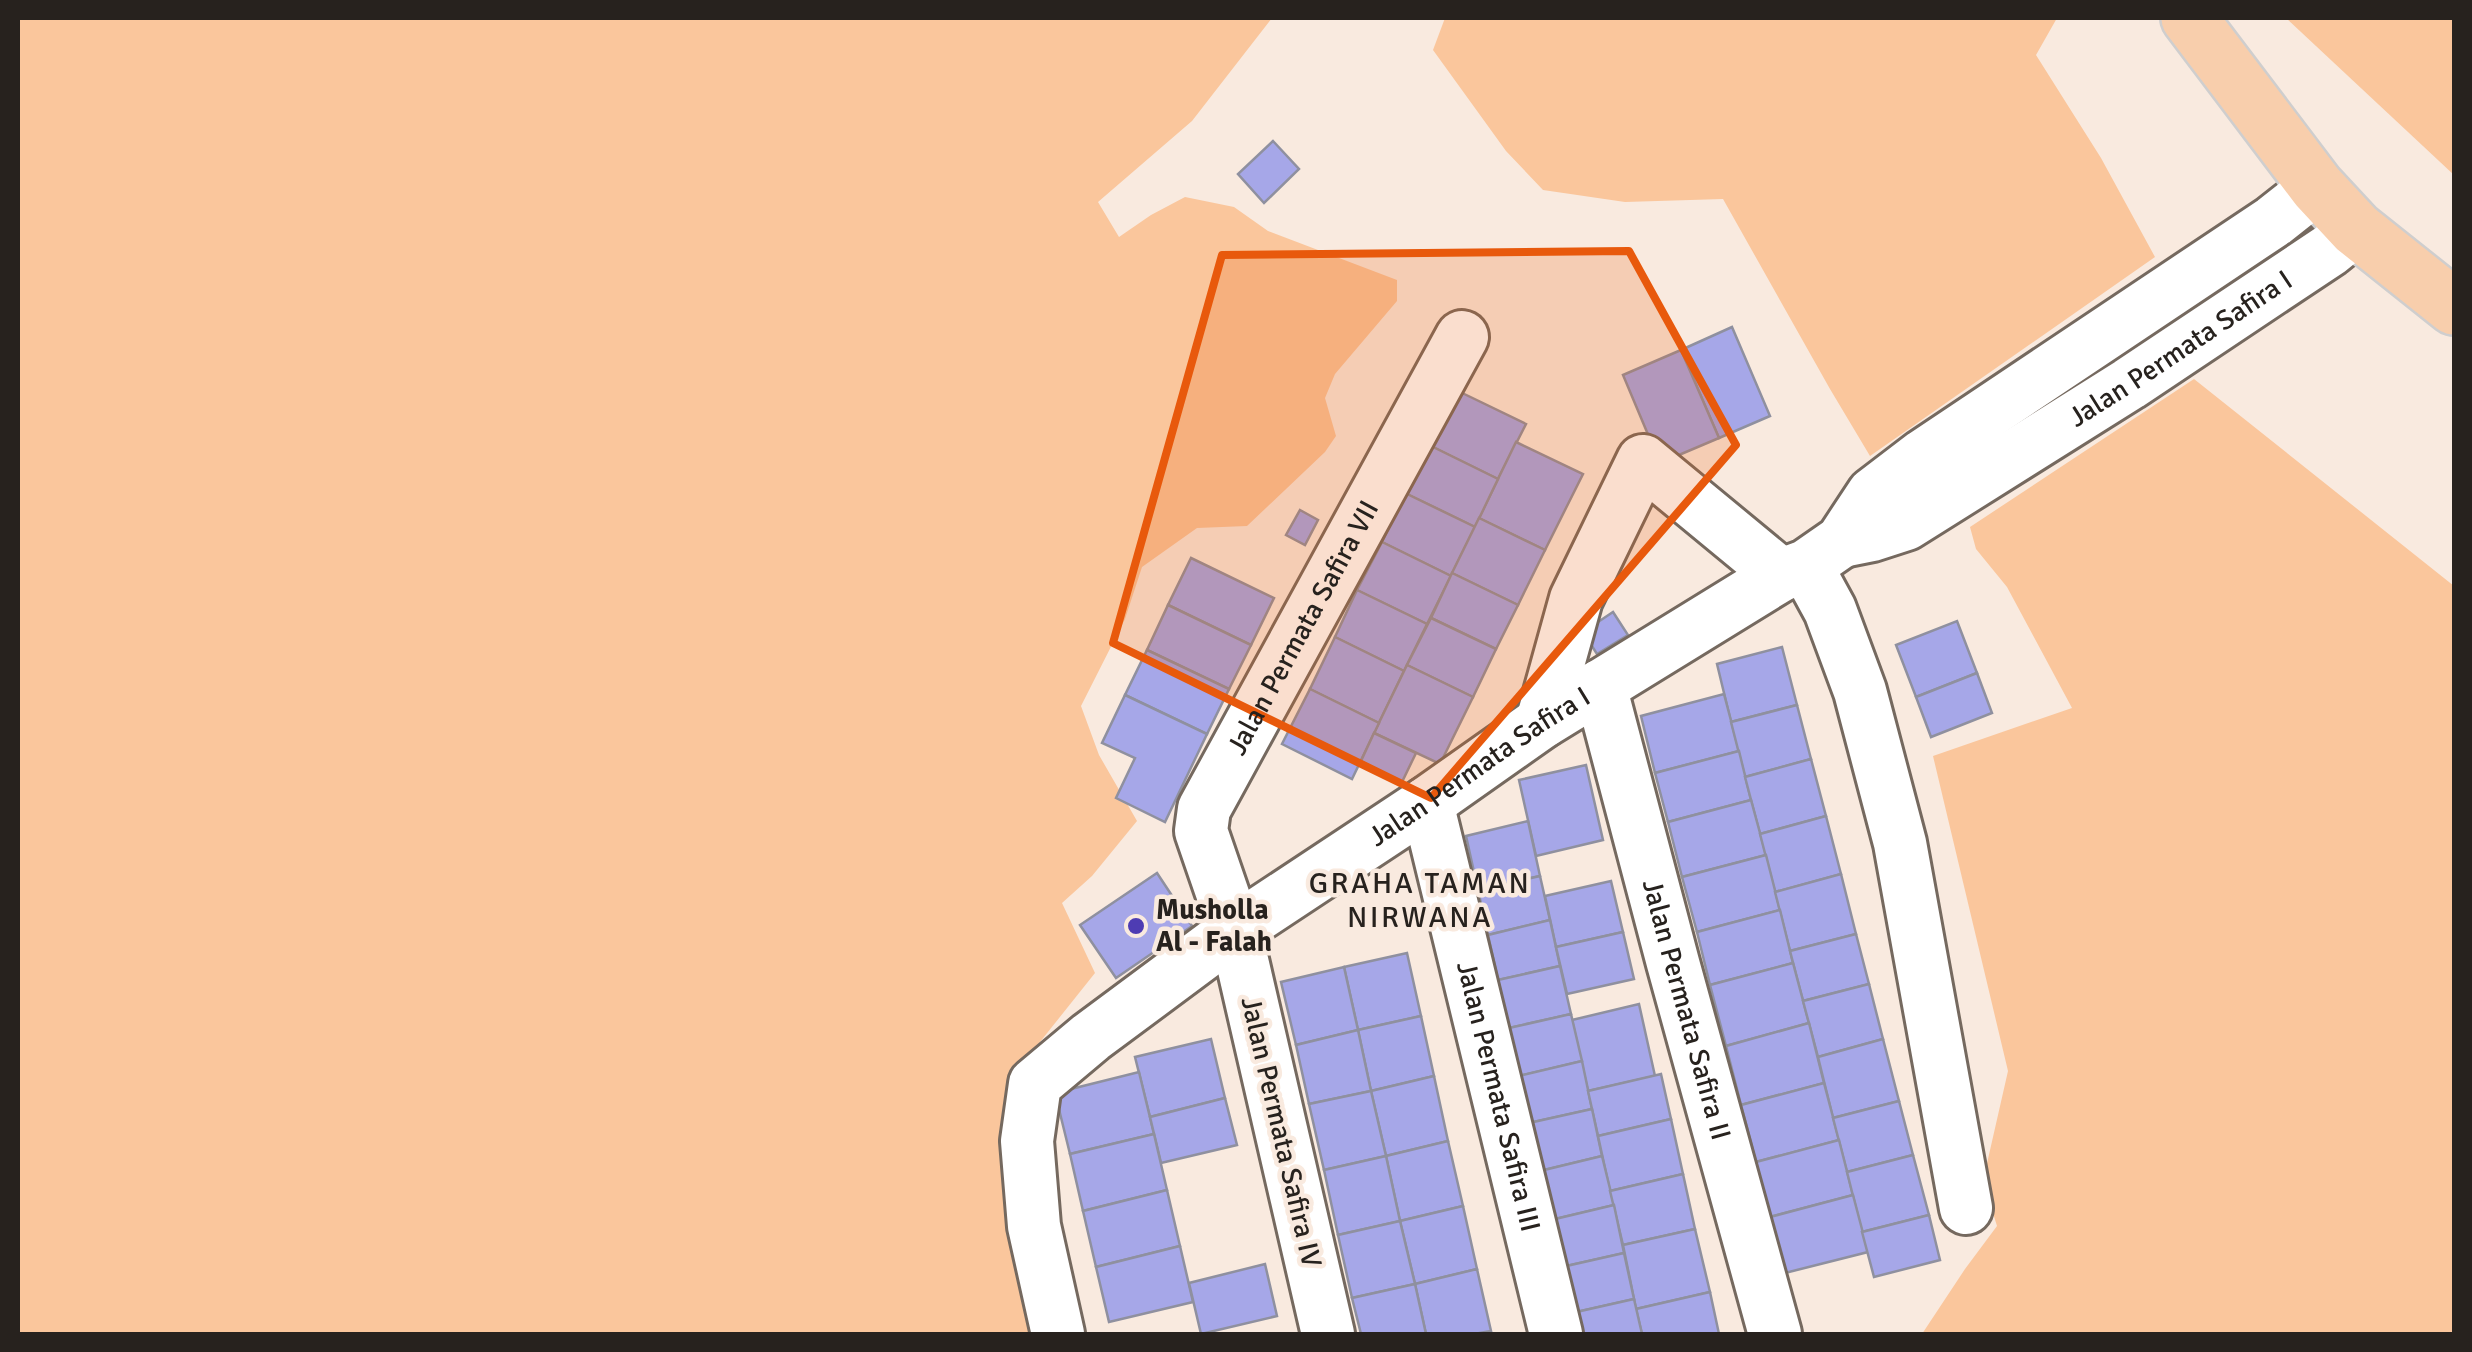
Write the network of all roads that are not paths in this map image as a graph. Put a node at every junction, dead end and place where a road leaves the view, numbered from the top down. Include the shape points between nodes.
1 (2189, 18) edge
2 (2316, 187) junction
3 (2356, 229) junction
4 (2454, 308) edge
5 (1462, 338) dead end
6 (2021, 420) junction
7 (1810, 560) junction
8 (1600, 686) junction
9 (1542, 722) junction
10 (1426, 804) junction
11 (1235, 930) junction
12 (1966, 1208) dead end
13 (1058, 1334) edge
14 (1328, 1334) edge
15 (1556, 1334) edge
16 (1776, 1334) edge

1 - 2 main road
2 - 3 main road
2 - 6 street, Jalan Permata Safira I
3 - 4 main road
3 - 6 street, Jalan Permata Safira I via 2128,384
5 - 11 street, Jalan Permata Safira VII via 1204,809 1201,830
6 - 7 street, Jalan Permata Safira I via 1906,524
7 - 8 street, Jalan Permata Safira I
7 - 9 street via 1643,461 1576,599
7 - 12 street via 1860,692 1900,843
8 - 9 street, Jalan Permata Safira I
8 - 16 street, Jalan Permata Safira II
9 - 10 street, Jalan Permata Safira I
10 - 11 street, Jalan Permata Safira I
10 - 15 street, Jalan Permata Safira III
11 - 13 street, Jalan Permata Safira I via 1034,1084 1027,1141 1034,1226
11 - 14 street, Jalan Permata Safira IV

